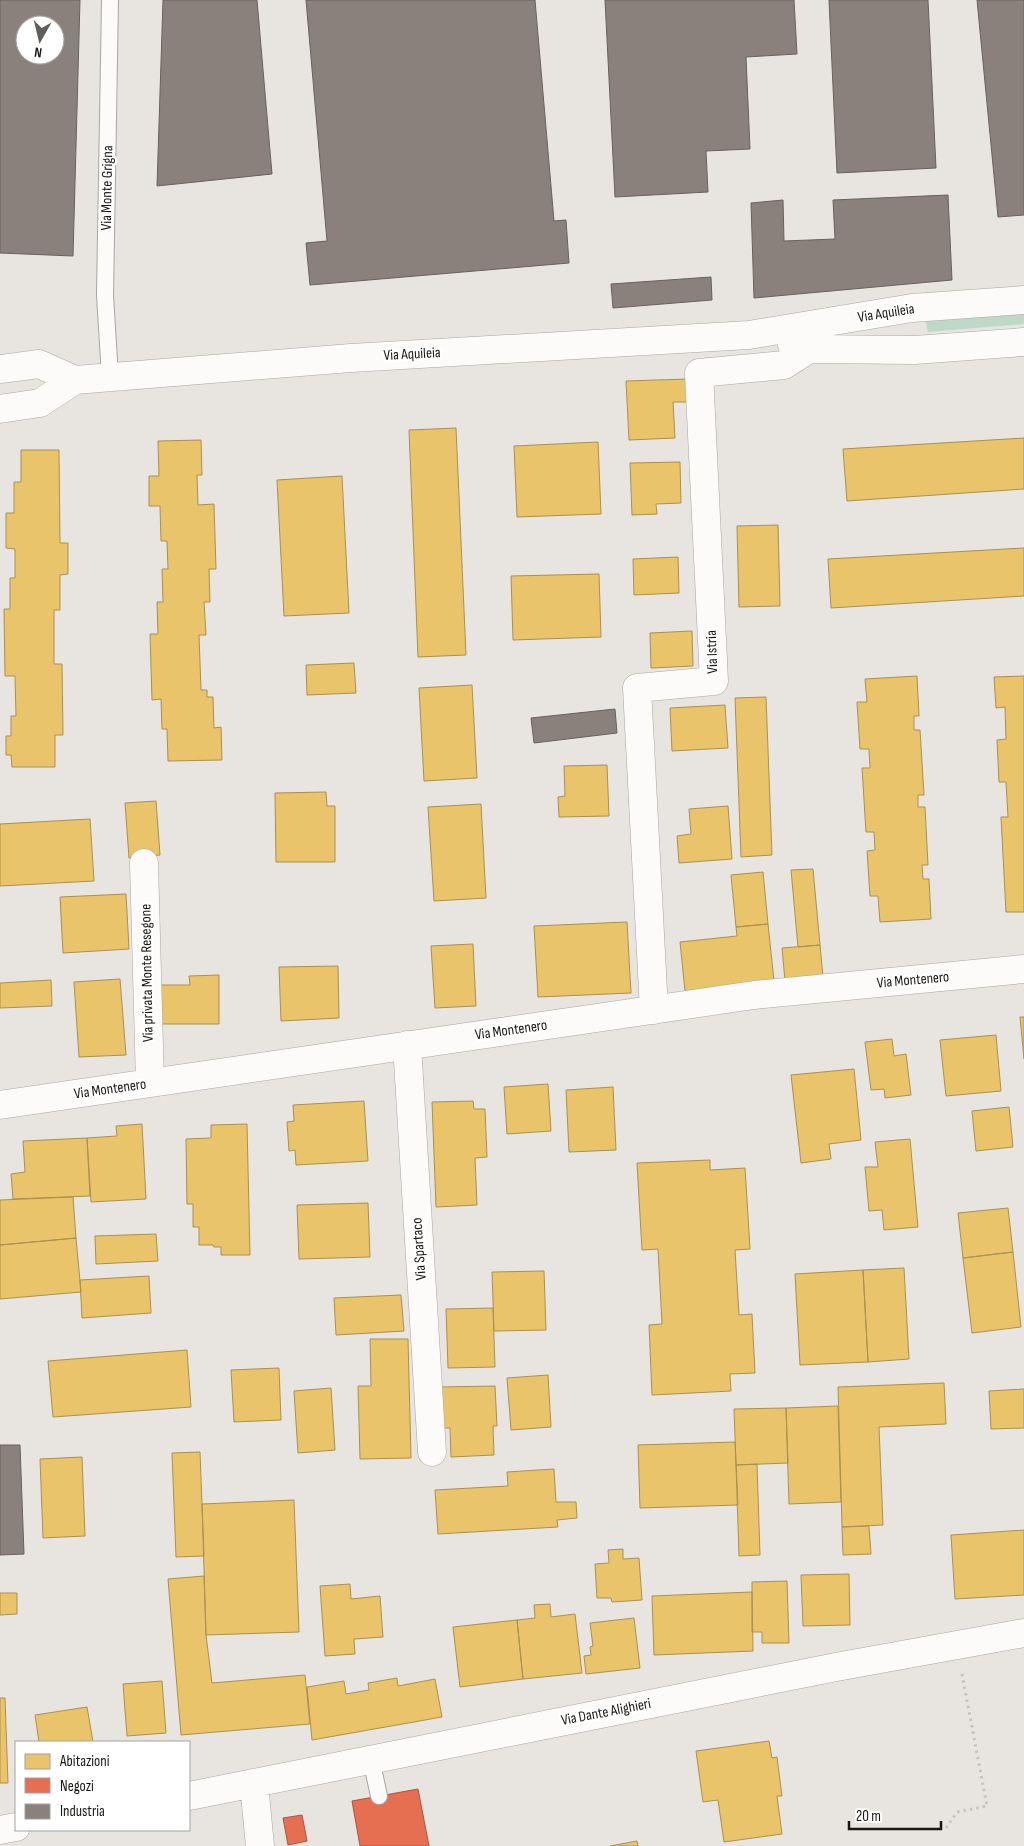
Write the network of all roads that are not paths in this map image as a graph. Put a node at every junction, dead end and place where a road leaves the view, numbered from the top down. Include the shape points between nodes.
1 (110, 0) edge
2 (1024, 300) edge
3 (749, 335) junction
4 (1024, 342) edge
5 (809, 349) junction
6 (0, 369) edge
7 (110, 377) junction
8 (75, 380) junction
9 (0, 408) edge
10 (144, 863) dead end
11 (1024, 969) edge
12 (654, 1010) junction
13 (407, 1045) junction
14 (150, 1083) junction
15 (0, 1105) edge
16 (432, 1452) dead end
17 (1024, 1633) edge
18 (371, 1759) junction
19 (254, 1784) junction
20 (190, 1796) edge
21 (379, 1796) dead end
22 (15, 1827) edge
23 (0, 1830) edge
24 (260, 1846) edge

1 - 7 lane, Via Monte Grigna via 105,295
2 - 3 street, Via Aquileia via 912,308
3 - 5 street, Via Aquileia
3 - 7 street, Via Aquileia via 351,358
4 - 5 street, Via Aquileia via 915,350
5 - 12 street, Via Istria via 784,365 698,373 714,681 637,688
6 - 8 street, Via Aquileia via 39,364
7 - 8 street, Via Aquileia
8 - 9 street, Via Aquileia via 40,403
10 - 14 street, Via privata Monte Resegone
11 - 12 street, Via Montenero via 754,995
12 - 13 street, Via Montenero
13 - 14 street, Via Montenero
13 - 16 street, Via Spartaco
14 - 15 street, Via Montenero
17 - 18 street, Via Dante Alighieri
18 - 19 street, Via Dante Alighieri
18 - 21 lane
19 - 20 street, Via Dante Alighieri
19 - 24 street
22 - 23 street

